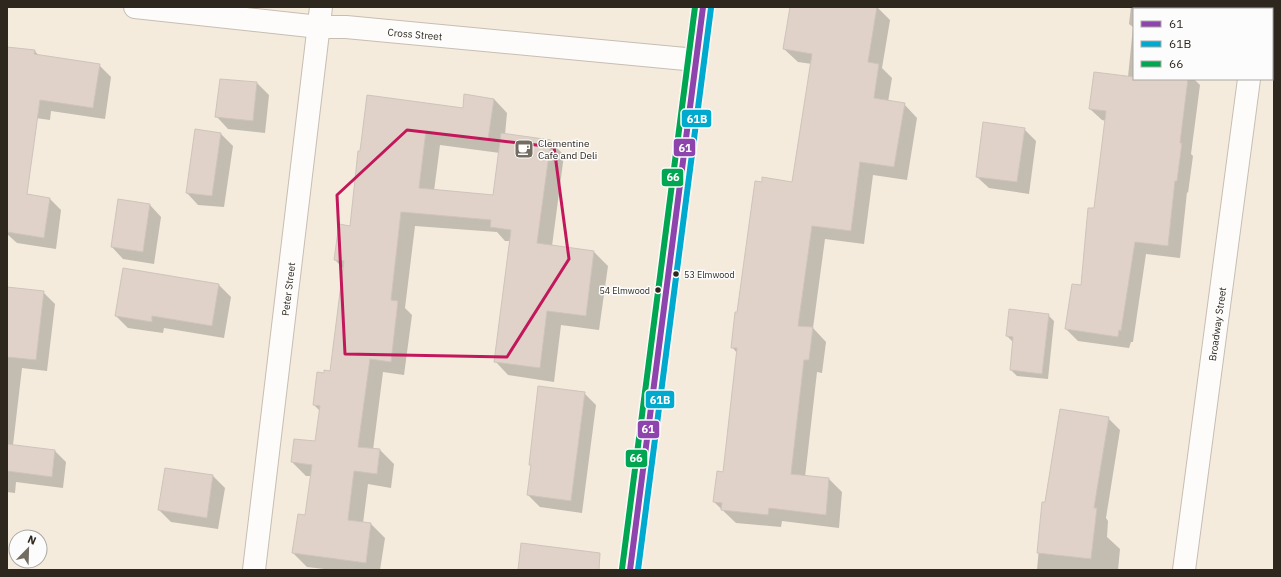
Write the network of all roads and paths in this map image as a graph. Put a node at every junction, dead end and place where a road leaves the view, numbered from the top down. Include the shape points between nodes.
1 (134, 7) edge
2 (703, 7) edge
3 (320, 17) edge
4 (696, 60) junction
5 (1249, 80) edge
6 (254, 570) edge
7 (630, 570) edge
8 (1184, 570) edge

1 - 3 street, Cross Street
2 - 4 main road
3 - 4 street, Cross Street via 354,28
3 - 6 street, Peter Street
4 - 7 main road
5 - 8 street, Broadway Street

